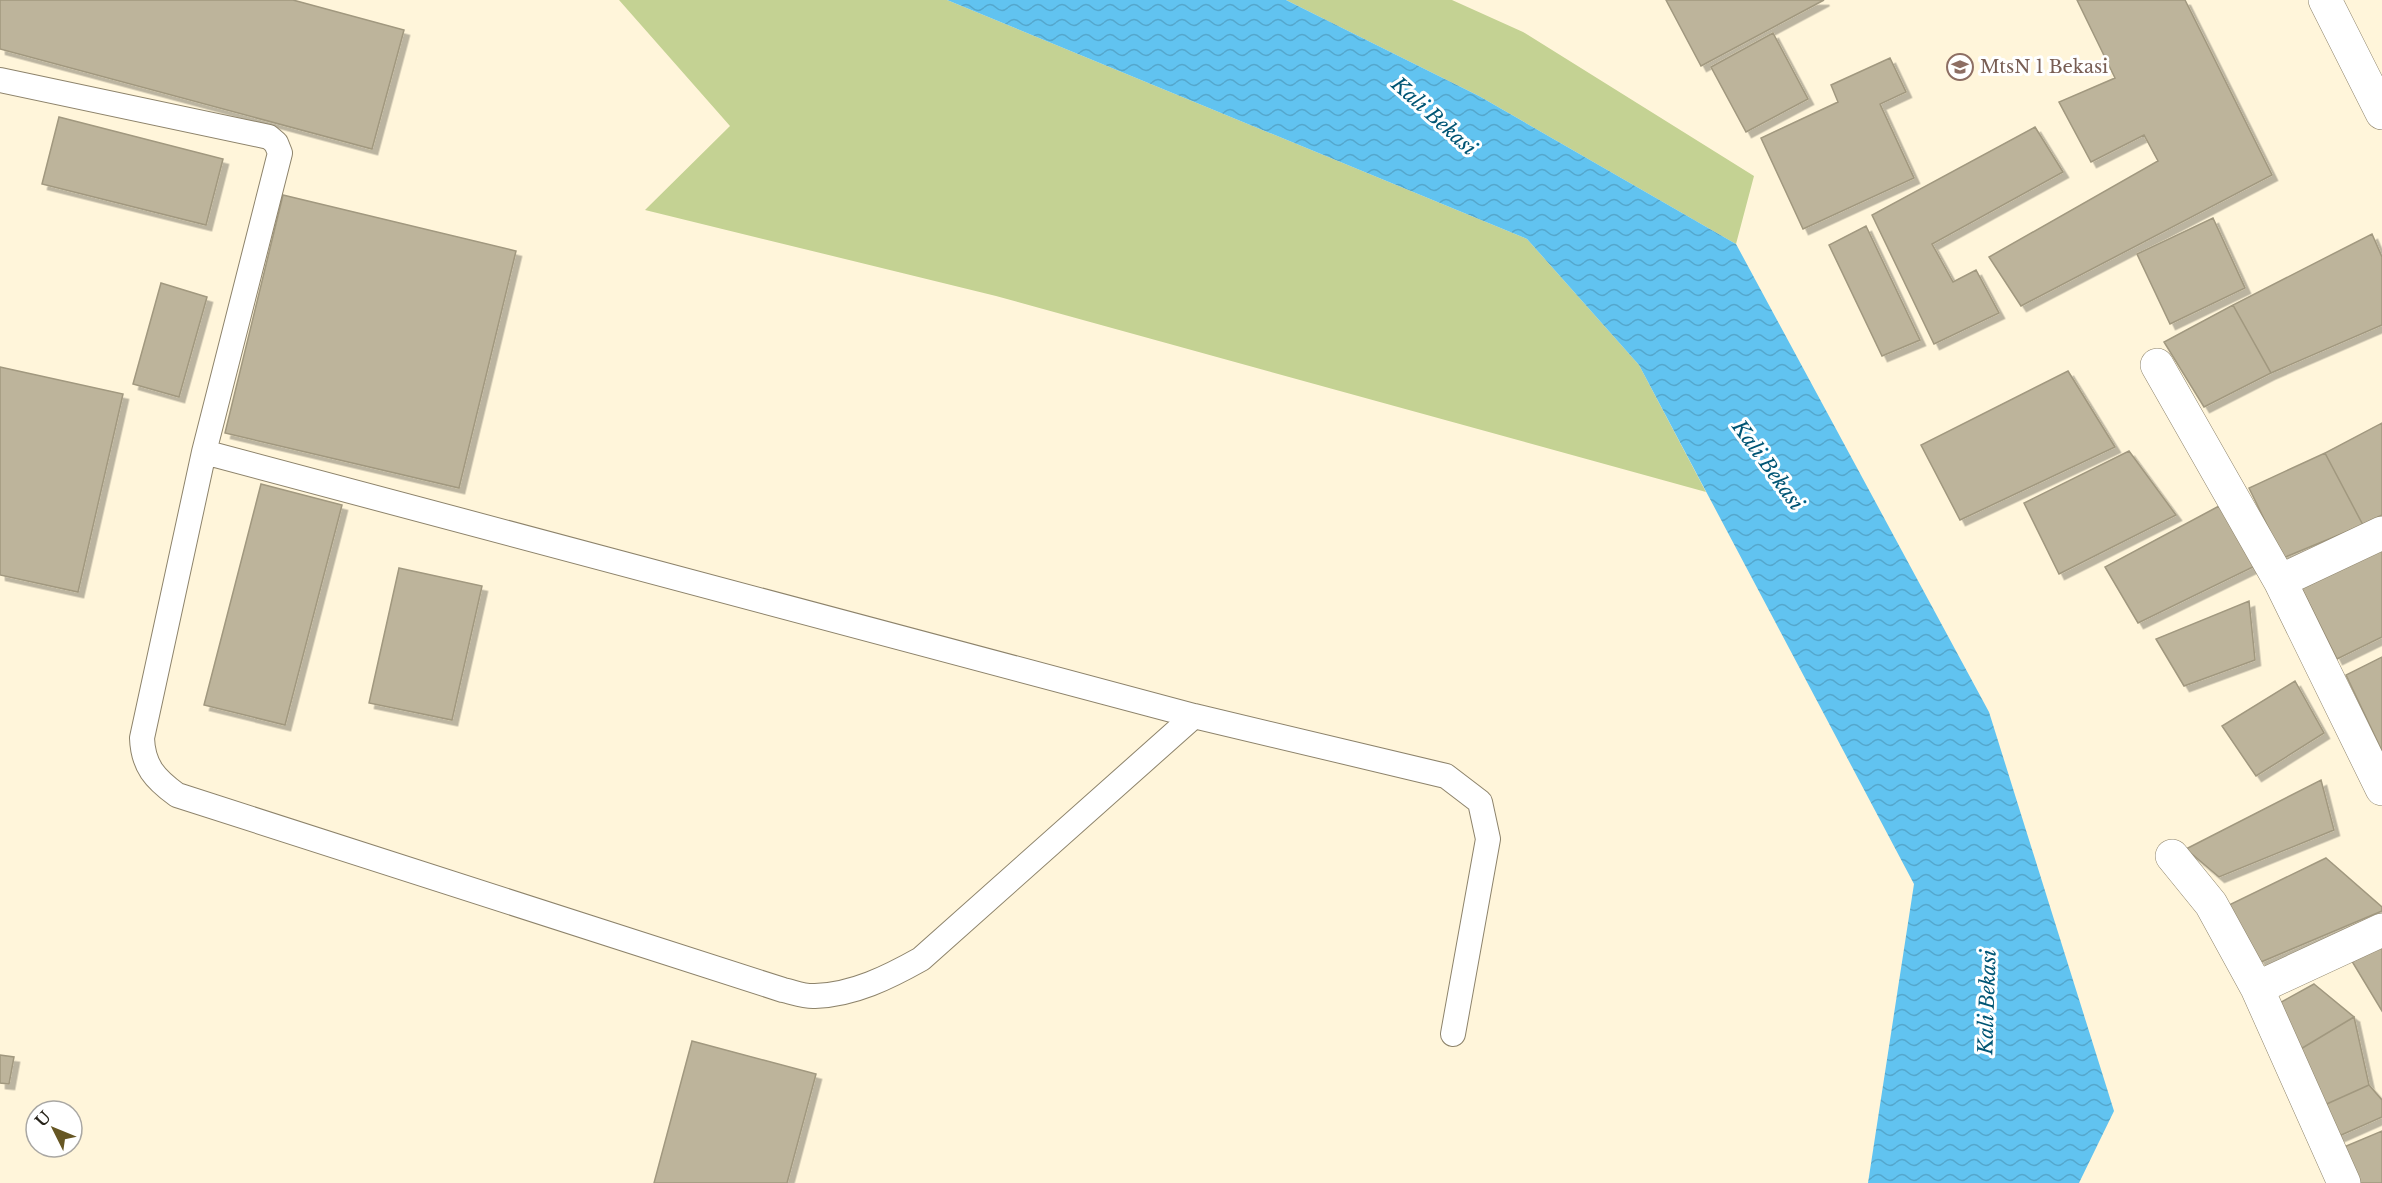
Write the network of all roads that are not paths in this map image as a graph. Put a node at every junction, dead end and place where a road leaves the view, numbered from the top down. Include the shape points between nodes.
1 (2325, 0) edge
2 (0, 80) edge
3 (2382, 113) edge
4 (2157, 365) dead end
5 (204, 452) junction
6 (2382, 534) edge
7 (2280, 581) junction
8 (1194, 716) junction
9 (2382, 789) edge
10 (2172, 856) dead end
11 (2382, 930) edge
12 (2257, 988) junction
13 (1453, 1034) dead end
14 (2344, 1183) edge

1 - 3 street
2 - 5 lane via 269,137 278,145 280,162
4 - 7 street
5 - 8 lane
5 - 8 lane via 142,738 154,778 189,800 783,990 814,996 860,987 890,977 921,959
6 - 7 street
7 - 9 street
8 - 13 lane via 1446,776 1480,802 1488,839
10 - 12 street via 2211,904
11 - 12 street
12 - 14 street

